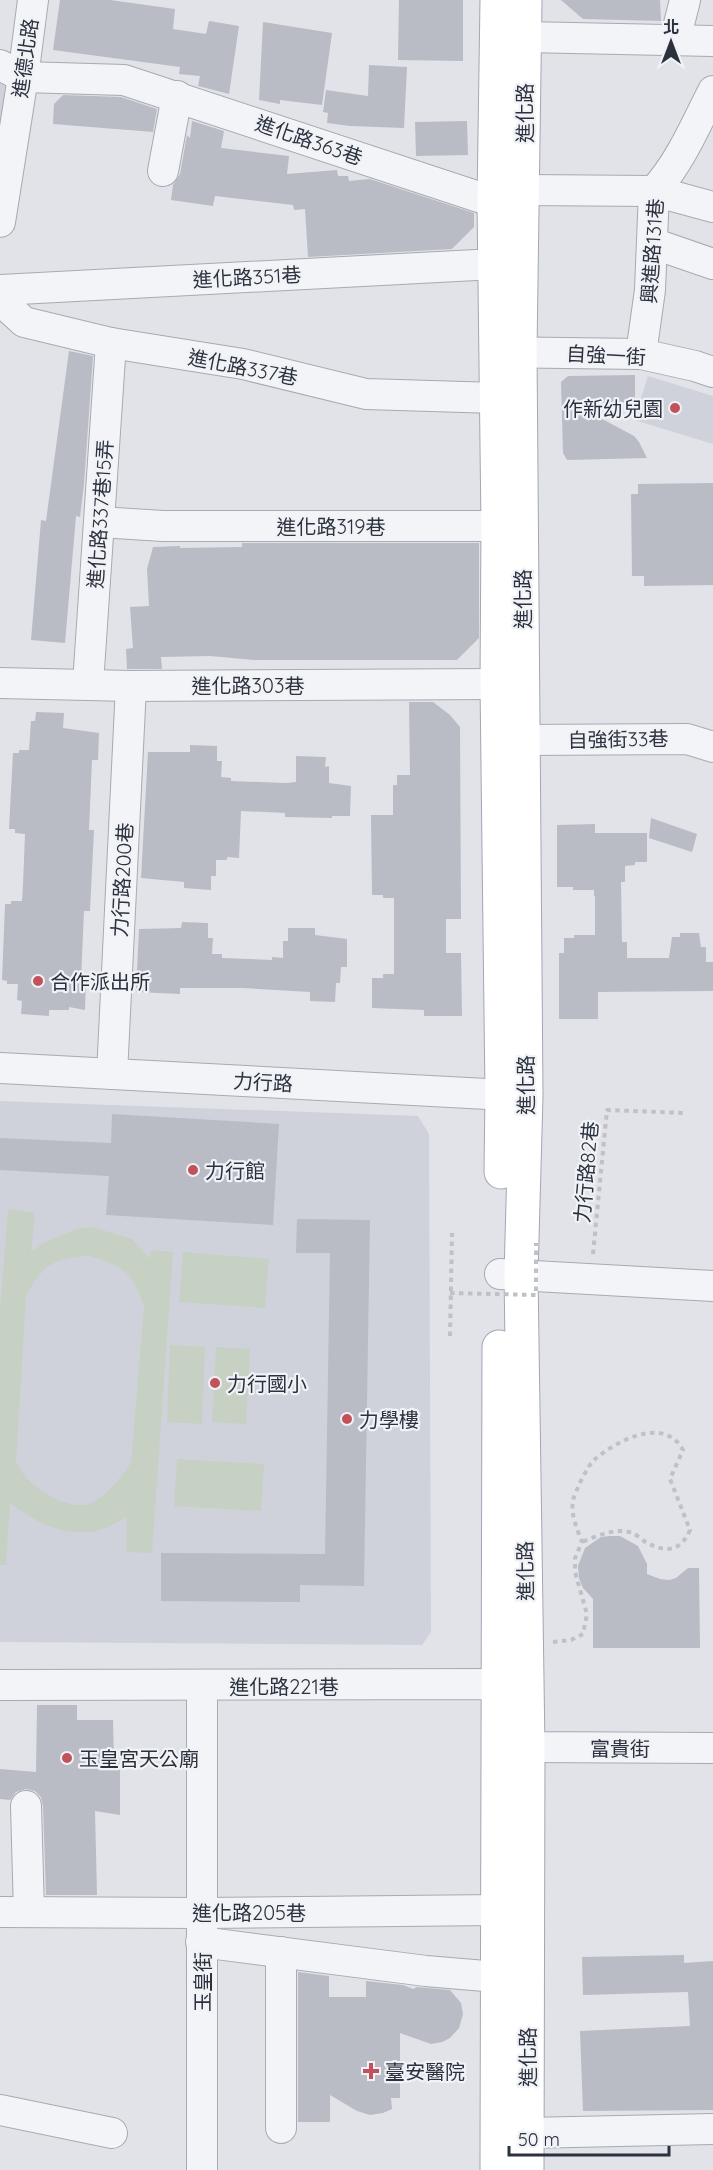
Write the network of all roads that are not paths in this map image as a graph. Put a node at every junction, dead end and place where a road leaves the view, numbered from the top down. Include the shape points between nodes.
1 (33, 0) edge
2 (496, 0) edge
3 (525, 0) edge
4 (685, 0) edge
5 (525, 37) junction
6 (675, 39) junction
7 (713, 41) edge
8 (12, 71) edge
9 (713, 91) edge
10 (177, 96) junction
11 (163, 171) dead end
12 (654, 191) junction
13 (508, 196) junction
14 (713, 207) edge
15 (0, 222) edge
16 (652, 243) junction
17 (495, 264) junction
18 (713, 264) edge
19 (0, 290) edge
20 (0, 300) edge
21 (111, 343) junction
22 (508, 352) junction
23 (641, 354) junction
24 (713, 372) edge
25 (496, 398) junction
26 (100, 522) junction
27 (498, 526) junction
28 (0, 683) edge
29 (88, 684) junction
30 (497, 684) junction
31 (131, 686) junction
32 (523, 740) junction
33 (713, 747) edge
34 (0, 1068) edge
35 (112, 1074) junction
36 (514, 1095) junction
37 (510, 1274) junction
38 (713, 1286) edge
39 (499, 1684) junction
40 (0, 1685) edge
41 (202, 1686) junction
42 (528, 1747) junction
43 (713, 1748) edge
44 (26, 1806) dead end
45 (11, 1908) edge
46 (497, 1910) junction
47 (201, 1913) junction
48 (201, 1942) junction
49 (281, 1952) junction
50 (497, 1977) junction
51 (0, 2110) edge
52 (281, 2128) dead end
53 (713, 2129) edge
54 (112, 2133) dead end
55 (526, 2133) junction
56 (202, 2170) edge
57 (497, 2170) edge
58 (527, 2170) edge

1 - 8 street, 進德北路
2 - 13 main road, 進化路
3 - 5 main road, 進化路
4 - 6 street
5 - 6 street
5 - 13 main road, 進化路
6 - 7 street
8 - 10 street, 進化路363巷 via 124,80
8 - 15 street, 進德北路
9 - 12 street, 興進路131巷 via 689,138
10 - 11 street
10 - 13 street, 進化路363巷
12 - 13 street, 進化路363巷
12 - 14 street, 進化路363巷
12 - 16 street, 興進路131巷
13 - 17 main road, 進化路
13 - 22 main road, 進化路
16 - 18 street
16 - 23 street, 興進路131巷 via 651,290
17 - 19 street, 進化路351巷
17 - 22 main road, 進化路
20 - 21 street, 進化路337巷 via 24,322
21 - 25 street, 進化路337巷 via 243,364 366,394
21 - 26 street, 進化路337巷15弄
22 - 23 street, 自強一街
22 - 25 main road, 進化路
22 - 32 main road, 進化路
23 - 24 street, 自強一街
25 - 27 main road, 進化路
26 - 27 street, 進化路319巷 via 163,526
26 - 29 street, 進化路337巷15弄
27 - 30 main road, 進化路
28 - 29 street, 進化路303巷
29 - 31 street, 進化路303巷
30 - 31 street, 進化路303巷
30 - 36 main road, 進化路
31 - 35 street, 力行路200巷
32 - 33 street, 自強街33巷 via 687,738
32 - 36 main road, 進化路
34 - 35 street, 力行路
35 - 36 street, 力行路
36 - 37 main road, 進化路
37 - 38 street
37 - 39 main road, 進化路
37 - 42 main road, 進化路
39 - 41 street, 進化路221巷
39 - 42 street
39 - 46 main road, 進化路
40 - 41 street, 進化路221巷
41 - 47 street, 玉皇街
42 - 43 street, 富貴街
42 - 55 main road, 進化路
44 - 45 street
45 - 47 street, 進化路205巷
46 - 47 street, 進化路205巷
46 - 50 main road, 進化路
47 - 48 street, 玉皇街
48 - 49 street, 進化路205巷
48 - 56 street, 玉皇街
49 - 50 street, 進化路205巷
49 - 52 street, 進化路205巷
50 - 57 main road, 進化路
51 - 54 street
53 - 55 street
55 - 58 main road, 進化路

